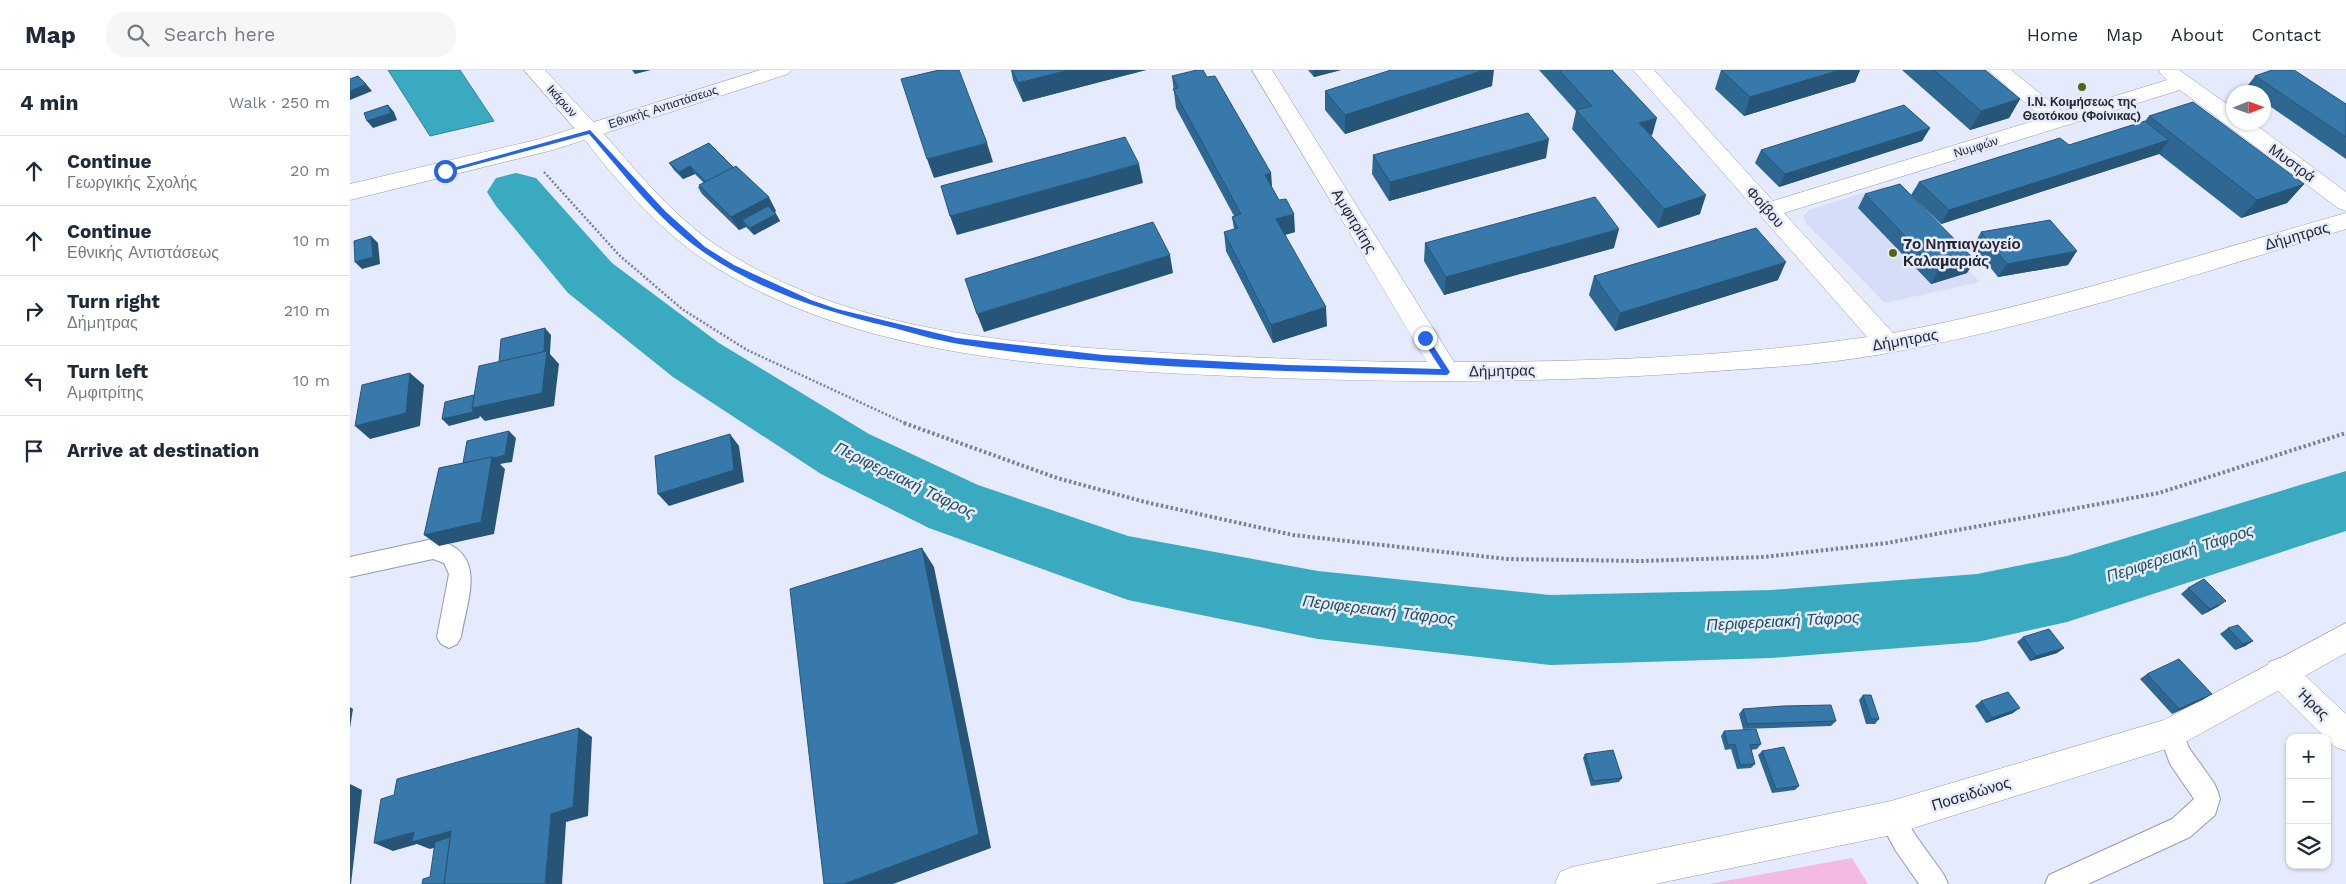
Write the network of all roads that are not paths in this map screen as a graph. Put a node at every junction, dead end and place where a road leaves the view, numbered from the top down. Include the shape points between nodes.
1 (534, 70) edge
2 (781, 70) edge
3 (1262, 70) edge
4 (1642, 70) edge
5 (1998, 70) edge
6 (2174, 76) edge
7 (2226, 114) edge
8 (2060, 121) junction
9 (2248, 130) edge
10 (590, 132) junction
11 (350, 192) edge
12 (2346, 203) edge
13 (1769, 210) junction
14 (2346, 221) edge
15 (1888, 344) junction
16 (1447, 372) junction
17 (350, 567) edge
18 (449, 637) dead end
19 (2346, 637) edge
20 (2280, 672) junction
21 (2171, 734) junction
22 (2346, 736) edge
23 (1891, 818) junction
24 (1572, 884) edge
25 (1935, 884) edge
26 (2058, 884) edge

1 - 10 street, Ικάρων
2 - 10 street, Εθνικής Αντιστάσεως
3 - 16 street, Αμφιτρίτης
4 - 13 street, Φοίβου
5 - 8 street
6 - 7 street
6 - 8 street, Νυμφών
8 - 13 street, Νυμφών
9 - 12 street, Μυστρά
10 - 11 street, Εθνικής Αντιστάσεως
10 - 16 street, Δήμητρας via 662,212 703,249 732,267 808,302 866,320 957,341 1103,358 1296,369
13 - 15 street, Φοίβου
14 - 15 street, Δήμητρας via 2028,314
15 - 16 street, Δήμητρας via 1640,367
17 - 18 lane via 433,549 454,556 460,574
19 - 20 street, Ποσειδώνος
20 - 21 street, Ποσειδώνος
20 - 22 street, Ήρας
21 - 23 street, Ποσειδώνος
21 - 26 lane via 2179,756 2205,792 2206,806 2180,828
23 - 24 street, Ποσειδώνος
23 - 25 lane

